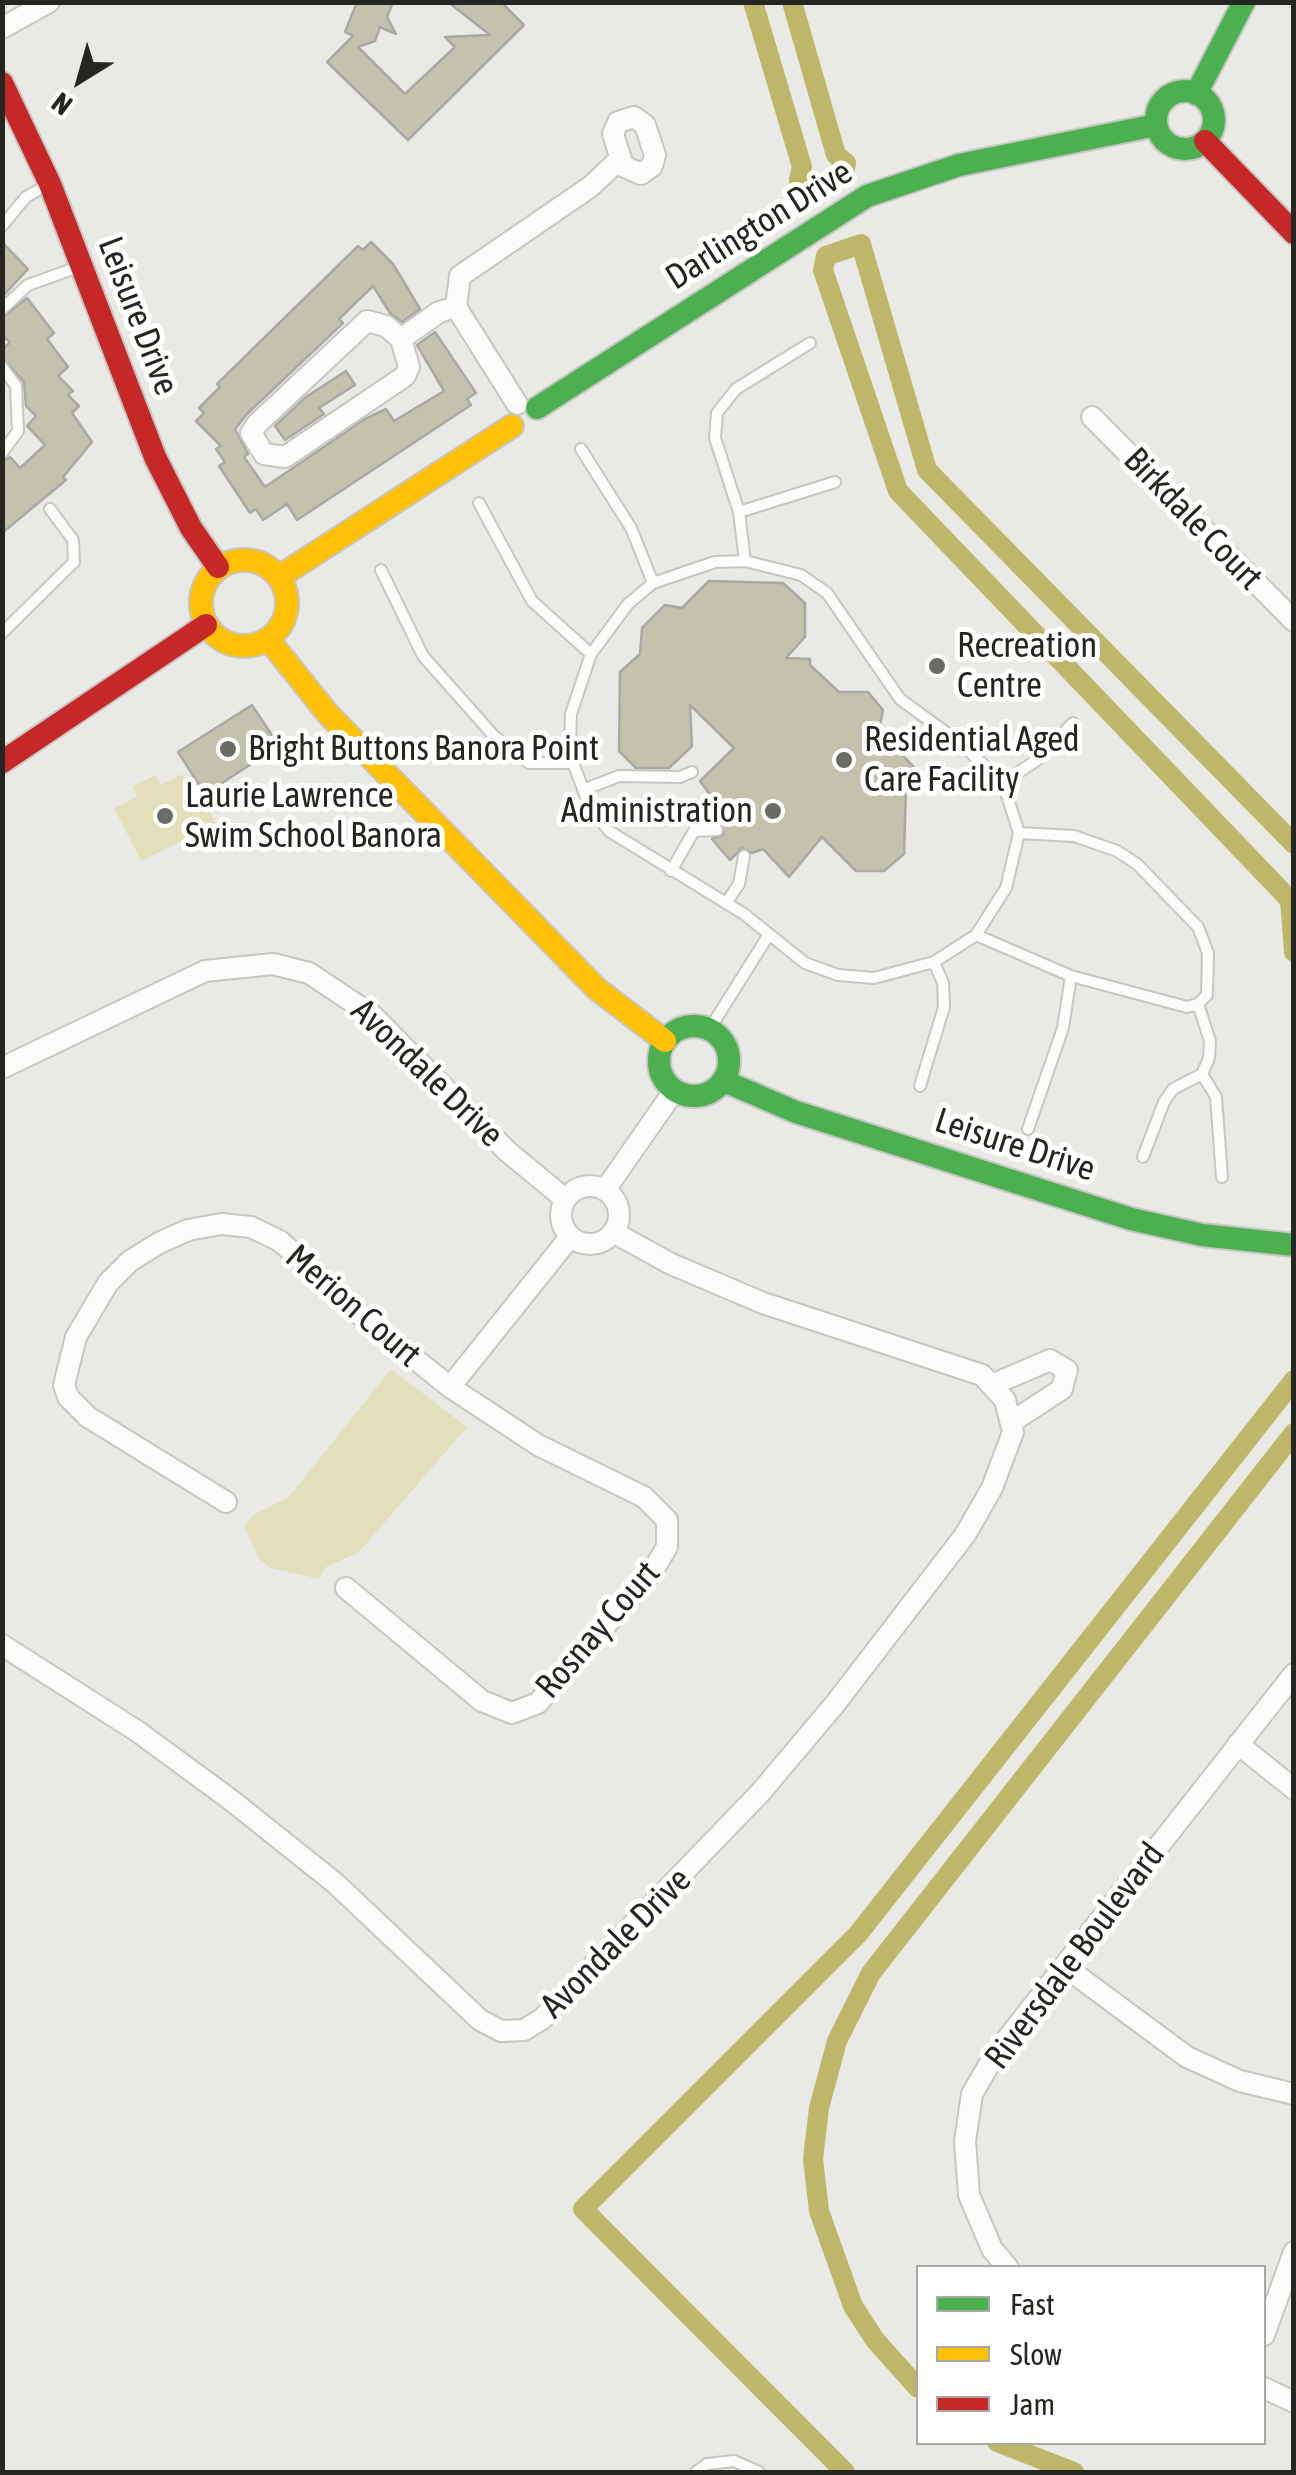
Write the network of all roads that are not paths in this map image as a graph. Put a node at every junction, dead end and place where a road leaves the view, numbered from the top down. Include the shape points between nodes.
1 (49, 2) edge
2 (1244, 2) edge
3 (2, 28) edge
4 (2, 83) edge
5 (1196, 94) junction
6 (1156, 125) junction
7 (1205, 141) junction
8 (621, 158) dead end
9 (50, 184) junction
10 (2, 226) edge
11 (1294, 233) edge
12 (82, 266) junction
13 (456, 307) junction
14 (2, 309) edge
15 (400, 339) junction
16 (810, 342) dead end
17 (2, 367) edge
18 (522, 412) junction
19 (1092, 417) dead end
20 (581, 450) dead end
21 (2, 453) edge
22 (835, 482) dead end
23 (479, 503) dead end
24 (50, 509) dead end
25 (740, 512) junction
26 (745, 561) junction
27 (218, 567) junction
28 (381, 570) dead end
29 (279, 577) junction
30 (653, 583) junction
31 (1294, 622) edge
32 (206, 625) junction
33 (2, 632) edge
34 (268, 639) junction
35 (590, 654) junction
36 (1072, 723) dead end
37 (2, 762) edge
38 (573, 764) junction
39 (692, 772) dead end
40 (1003, 784) junction
41 (583, 790) junction
42 (717, 830) dead end
43 (1018, 833) junction
44 (744, 856) dead end
45 (671, 871) junction
46 (726, 903) junction
47 (976, 935) junction
48 (768, 936) junction
49 (934, 962) junction
50 (1071, 976) junction
51 (1198, 1004) junction
52 (709, 1030) junction
53 (665, 1041) junction
54 (2, 1068) edge
55 (1202, 1074) junction
56 (724, 1081) junction
57 (920, 1086) dead end
58 (674, 1091) junction
59 (1028, 1130) dead end
60 (1143, 1157) dead end
61 (1222, 1177) dead end
62 (606, 1190) junction
63 (565, 1198) junction
64 (613, 1232) junction
65 (570, 1237) junction
66 (1294, 1246) edge
67 (1024, 1370) junction
68 (994, 1384) junction
69 (450, 1388) junction
70 (1042, 1402) junction
71 (1013, 1421) junction
72 (226, 1502) dead end
73 (346, 1588) dead end
74 (2, 1645) edge
75 (1294, 1674) edge
76 (1238, 1744) junction
77 (1294, 1789) edge
78 (1064, 1966) junction
79 (1294, 2094) edge
80 (1294, 2252) edge
81 (1005, 2265) edge
82 (1266, 2329) edge
83 (1266, 2389) edge
84 (1294, 2402) edge
85 (696, 2472) edge
86 (759, 2472) edge

1 - 3 street
2 - 5 street
4 - 9 street, Leisure Drive
5 - 6 street via 1179,92 1164,100
5 - 7 street via 1213,115
6 - 7 street via 1172,146 1189,149
6 - 18 street, Darlington Drive via 946,168 867,196
7 - 11 street
8 - 13 street via 590,187 473,263 460,276
9 - 10 lane via 26,198
9 - 12 street, Leisure Drive
12 - 14 lane via 33,282
12 - 27 street, Leisure Drive via 156,457
13 - 15 street
13 - 18 street
15 - 15 street via 409,368 398,383 284,457 264,454 252,433 256,424 367,322 386,326
16 - 25 lane via 736,390 717,414 715,438
17 - 21 lane via 16,386 18,431
18 - 29 street, Darlington Drive
19 - 31 street, Birkdale Court
20 - 30 lane via 631,528
22 - 25 lane
23 - 35 lane via 532,601
24 - 33 lane via 73,540 74,562
25 - 26 lane
26 - 30 lane via 715,562
26 - 40 lane via 801,574 827,593 900,699
27 - 29 street via 250,560
27 - 32 street via 201,594
28 - 38 lane via 423,656 494,736 529,764
29 - 34 street via 287,611
30 - 35 lane
32 - 34 street via 234,645
32 - 37 street
34 - 53 street via 328,714 556,948
35 - 38 lane via 571,714
36 - 40 lane
38 - 41 lane
39 - 41 lane via 619,776
40 - 43 lane
41 - 45 lane via 609,831
42 - 45 lane via 694,831
43 - 47 lane via 1006,888
43 - 51 lane via 1074,836 1108,847 1170,894 1198,927 1208,954 1207,994
44 - 46 lane via 739,884
45 - 46 lane
46 - 48 lane
47 - 49 lane
47 - 50 lane
48 - 49 lane via 805,963 838,975 874,978
48 - 52 lane
49 - 57 lane via 944,1007
50 - 51 lane via 1186,1007
50 - 59 lane via 1063,1028
51 - 55 lane via 1210,1041
52 - 53 street via 685,1027
52 - 56 street via 726,1046
53 - 58 street via 659,1064
54 - 63 street, Avondale Drive via 205,971 273,964 309,973 362,1006 507,1151
55 - 60 lane via 1164,1102
55 - 61 lane via 1216,1097
56 - 58 street via 702,1096
56 - 66 street, Leisure Drive via 796,1112 1131,1218 1202,1236
58 - 62 street
62 - 63 street via 588,1185
62 - 64 street via 617,1205
63 - 65 street via 561,1223
64 - 65 street via 592,1244
64 - 68 street via 733,1292 976,1372
65 - 69 street
67 - 68 street
67 - 70 street
67 - 70 street via 1050,1360 1066,1370 1064,1388
68 - 71 street
69 - 72 street, Merion Court via 280,1240 221,1224 159,1243 130,1261 91,1308 68,1357 64,1386 88,1418
69 - 73 street, Rosnay Court via 538,1445 658,1507 668,1534 661,1560 538,1703 512,1713 482,1702
70 - 71 street
71 - 74 street, Avondale Drive via 1008,1451 972,1525 835,1704 662,1899 542,2020 524,2030 501,2032 480,2020 349,1895 232,1800
75 - 76 street, Riversdale Boulevard
76 - 77 street
76 - 78 street, Riversdale Boulevard
78 - 79 street via 1187,2057 1240,2081
78 - 81 street, Riversdale Boulevard via 972,2094 965,2141 969,2195
80 - 82 street
83 - 84 street
85 - 86 lane via 734,2461

